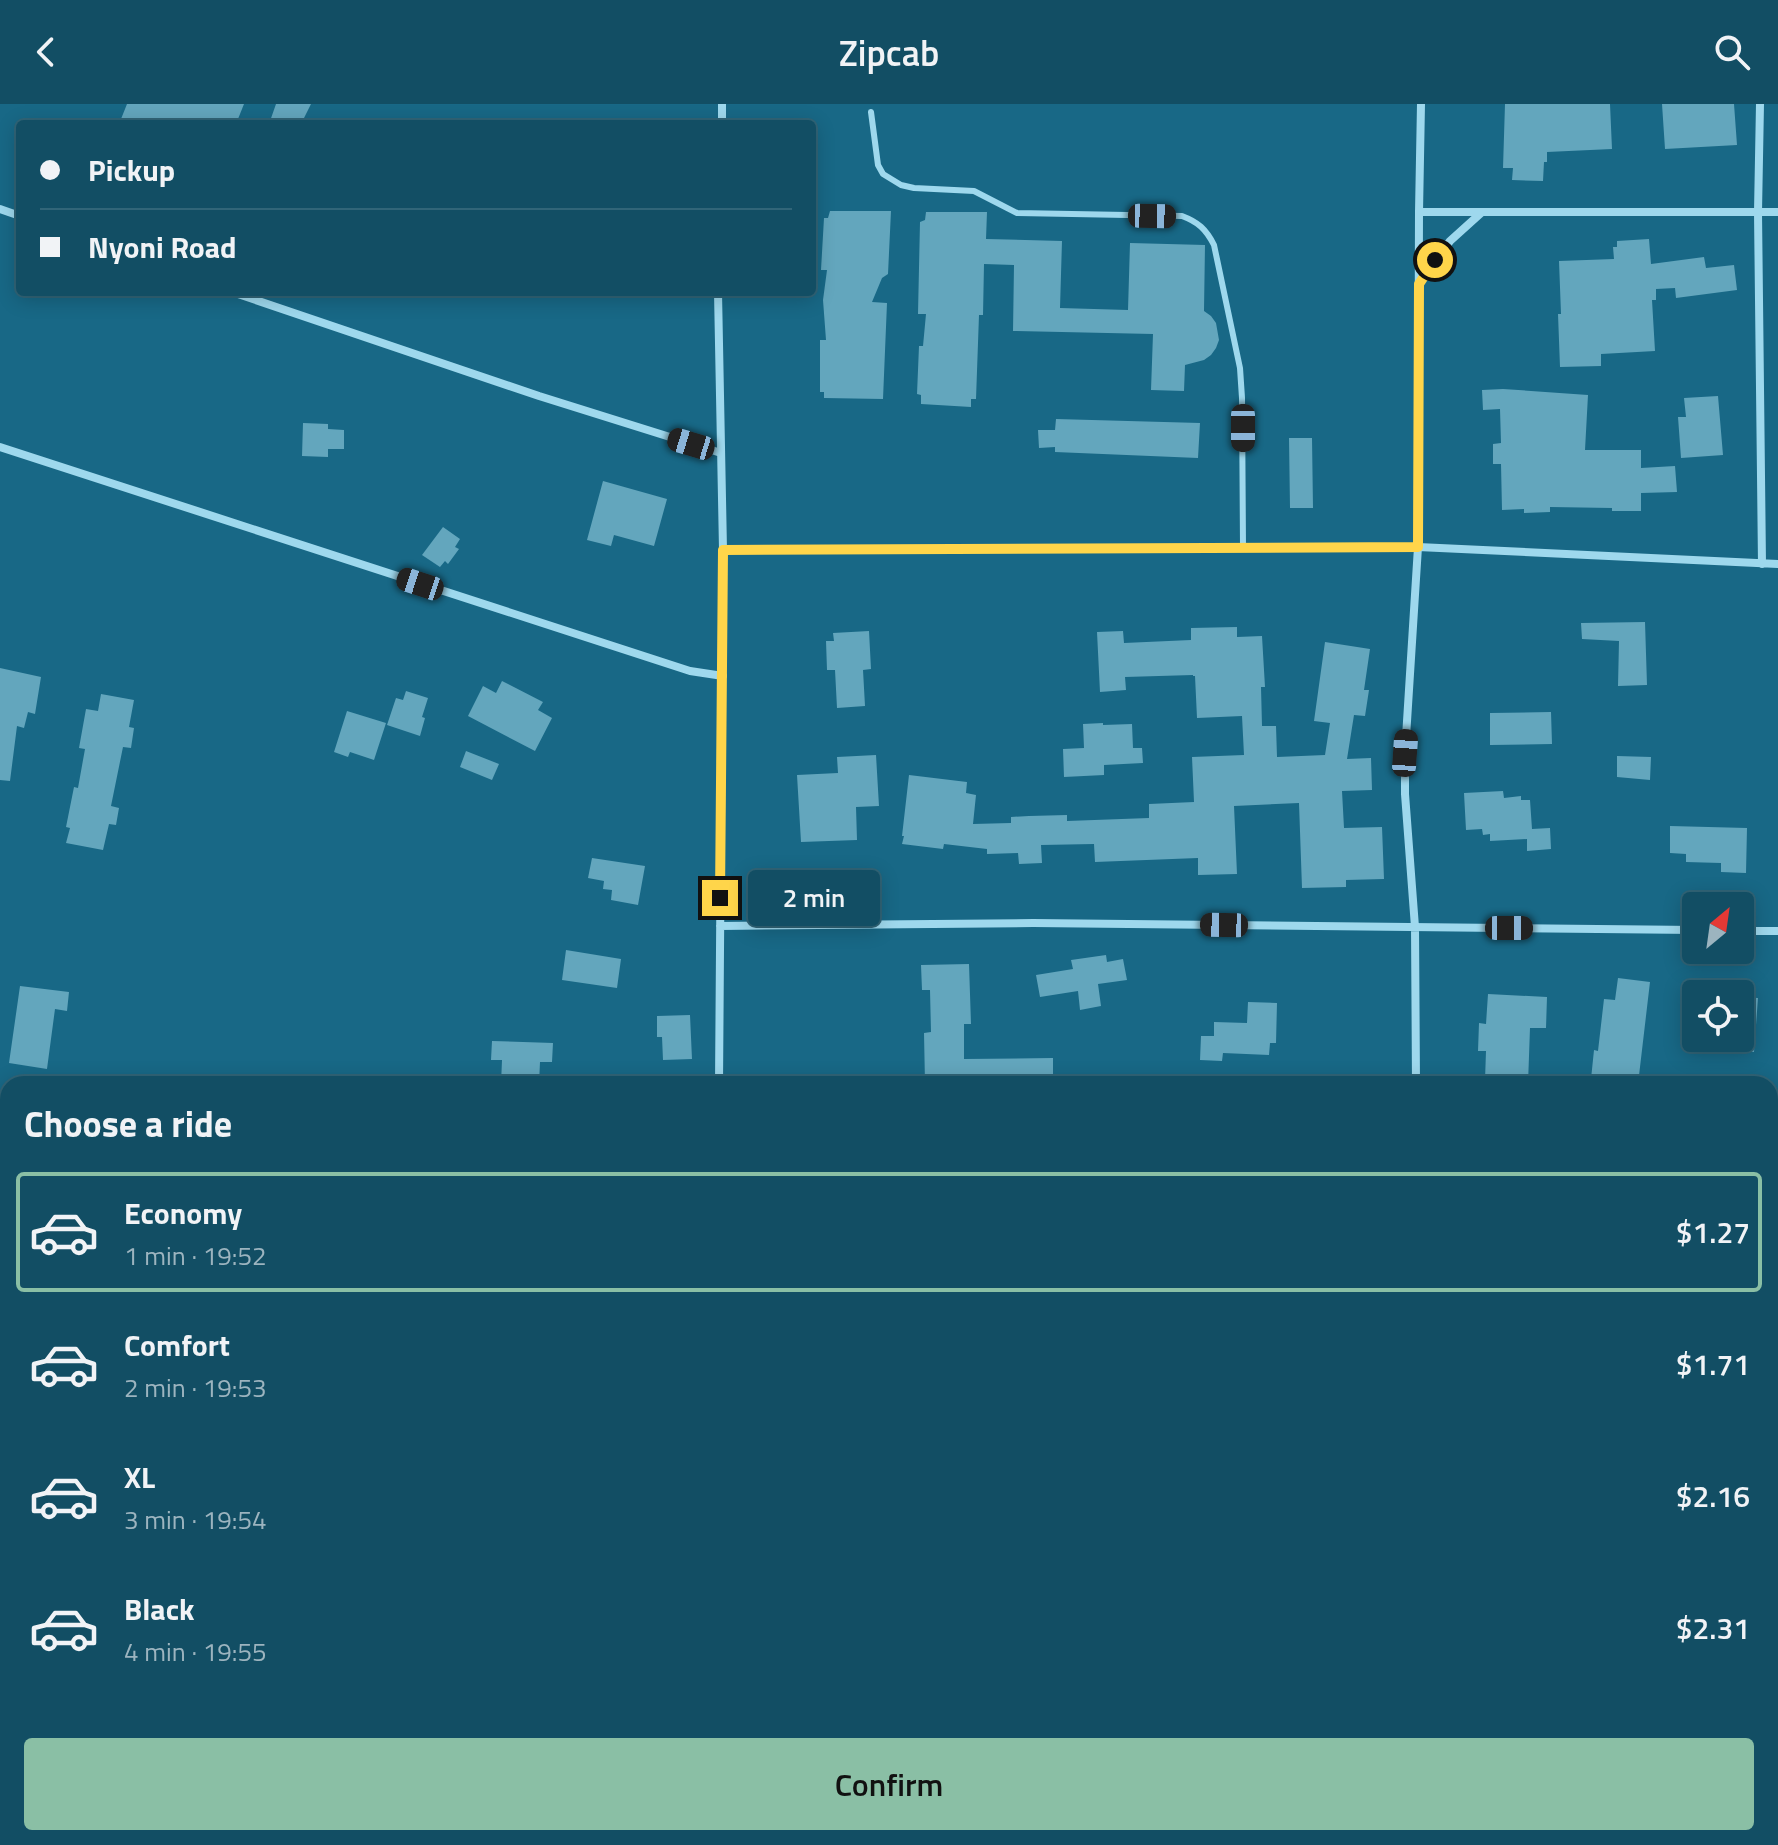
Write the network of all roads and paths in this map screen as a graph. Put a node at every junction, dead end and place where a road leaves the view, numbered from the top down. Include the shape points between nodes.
1 (1421, 104) edge
2 (1760, 104) edge
3 (871, 112) dead end
4 (1419, 212) junction
5 (1482, 212) junction
6 (1758, 212) junction
7 (1778, 212) edge
8 (1419, 284) junction
9 (244, 296) edge
10 (718, 296) edge
11 (0, 447) edge
12 (721, 453) junction
13 (1243, 547) junction
14 (1418, 547) junction
15 (723, 550) junction
16 (1762, 564) junction
17 (1778, 564) edge
18 (723, 676) junction
19 (720, 926) junction
20 (1415, 927) junction
21 (1682, 930) edge
22 (1754, 931) edge
23 (1778, 931) edge
24 (719, 1076) edge
25 (1416, 1076) edge

1 - 4 street
2 - 6 street
3 - 13 lane via 878,165 901,185 974,191 1017,213 1182,216 1208,233 1240,368
4 - 5 street
4 - 8 street
5 - 6 street
5 - 8 street via 1450,241
6 - 7 street
6 - 16 street
8 - 14 street
9 - 12 street
10 - 12 street
11 - 18 street via 690,671
12 - 15 street
13 - 14 street
13 - 15 street
14 - 16 street
14 - 20 street via 1405,781
15 - 18 street
16 - 17 street
18 - 19 street
19 - 20 street
19 - 24 street
20 - 21 street
20 - 25 street
22 - 23 street

